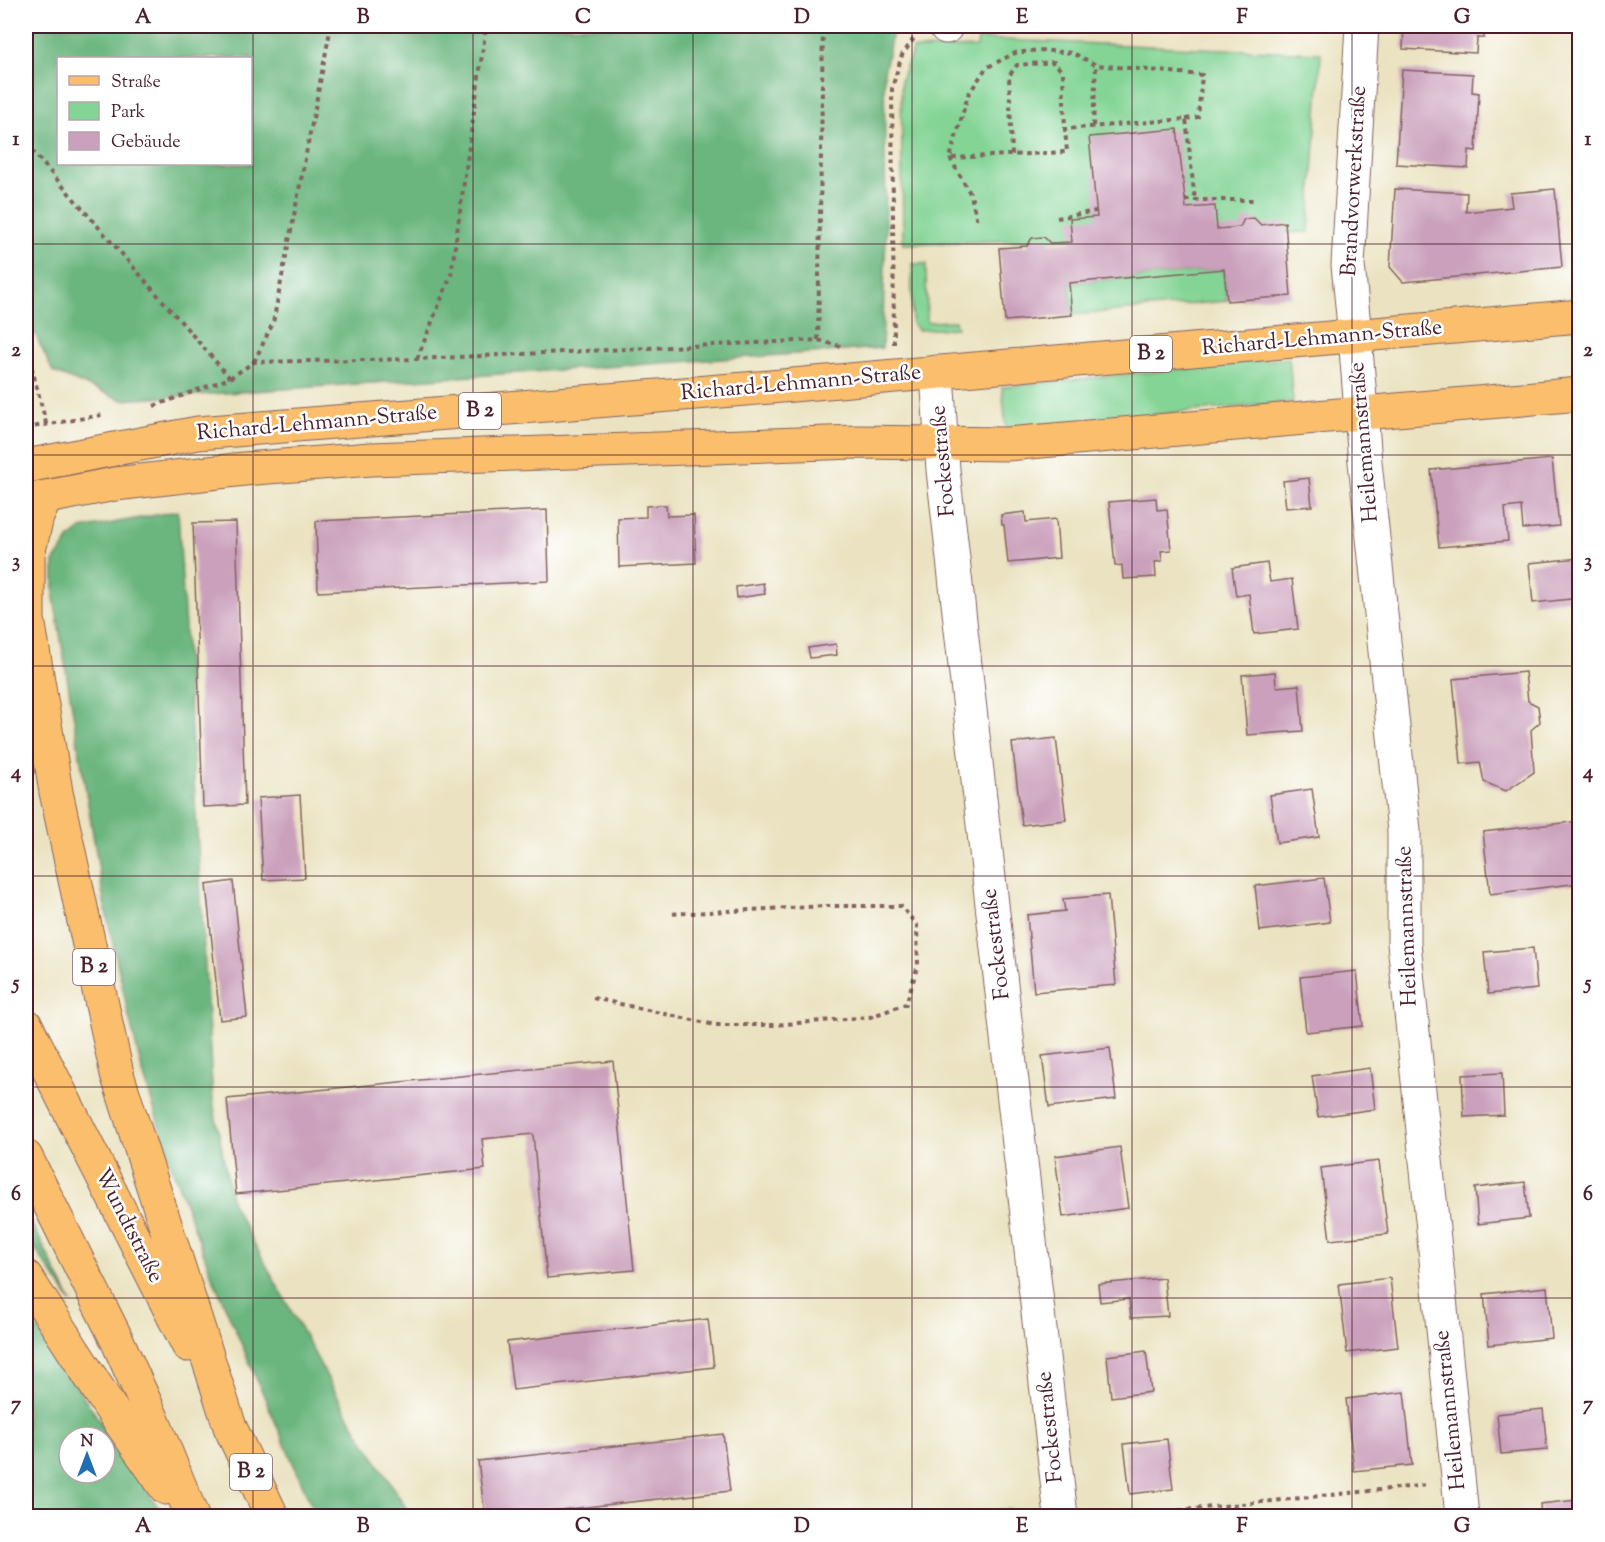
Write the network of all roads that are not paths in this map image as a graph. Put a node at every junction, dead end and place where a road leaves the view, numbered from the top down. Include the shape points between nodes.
1 (1362, 26) edge
2 (1580, 316) edge
3 (1355, 336) junction
4 (937, 372) junction
5 (1580, 394) edge
6 (1361, 414) junction
7 (940, 442) junction
8 (26, 466) edge
9 (36, 499) edge
10 (26, 1025) edge
11 (26, 1157) edge
12 (26, 1277) edge
13 (230, 1427) junction
14 (186, 1516) edge
15 (192, 1516) edge
16 (272, 1516) edge
17 (1062, 1516) edge
18 (1462, 1516) edge

1 - 3 street, Brandvorwerkstraße via 1348,265
2 - 3 main road, Richard-Lehmann-Straße / B 2
3 - 4 main road, Richard-Lehmann-Straße / B 2
3 - 6 street, Heilemannstraße
4 - 7 street, Fockestraße
4 - 8 main road, Richard-Lehmann-Straße / B 2 via 198,434
5 - 6 main road, Richard-Lehmann-Straße / B 2
6 - 7 main road, Richard-Lehmann-Straße / B 2 via 1007,444
6 - 18 street, Heilemannstraße via 1404,831 1404,943
7 - 9 main road, Richard-Lehmann-Straße / B 2 via 372,459 115,484
7 - 17 street, Fockestraße
9 - 13 main road, B 2 via 37,517 28,554 28,619 56,792 117,1074
10 - 13 main road, Wundtstraße
11 - 15 main road via 117,1340
12 - 14 main road via 112,1412
13 - 16 main road, B 2

